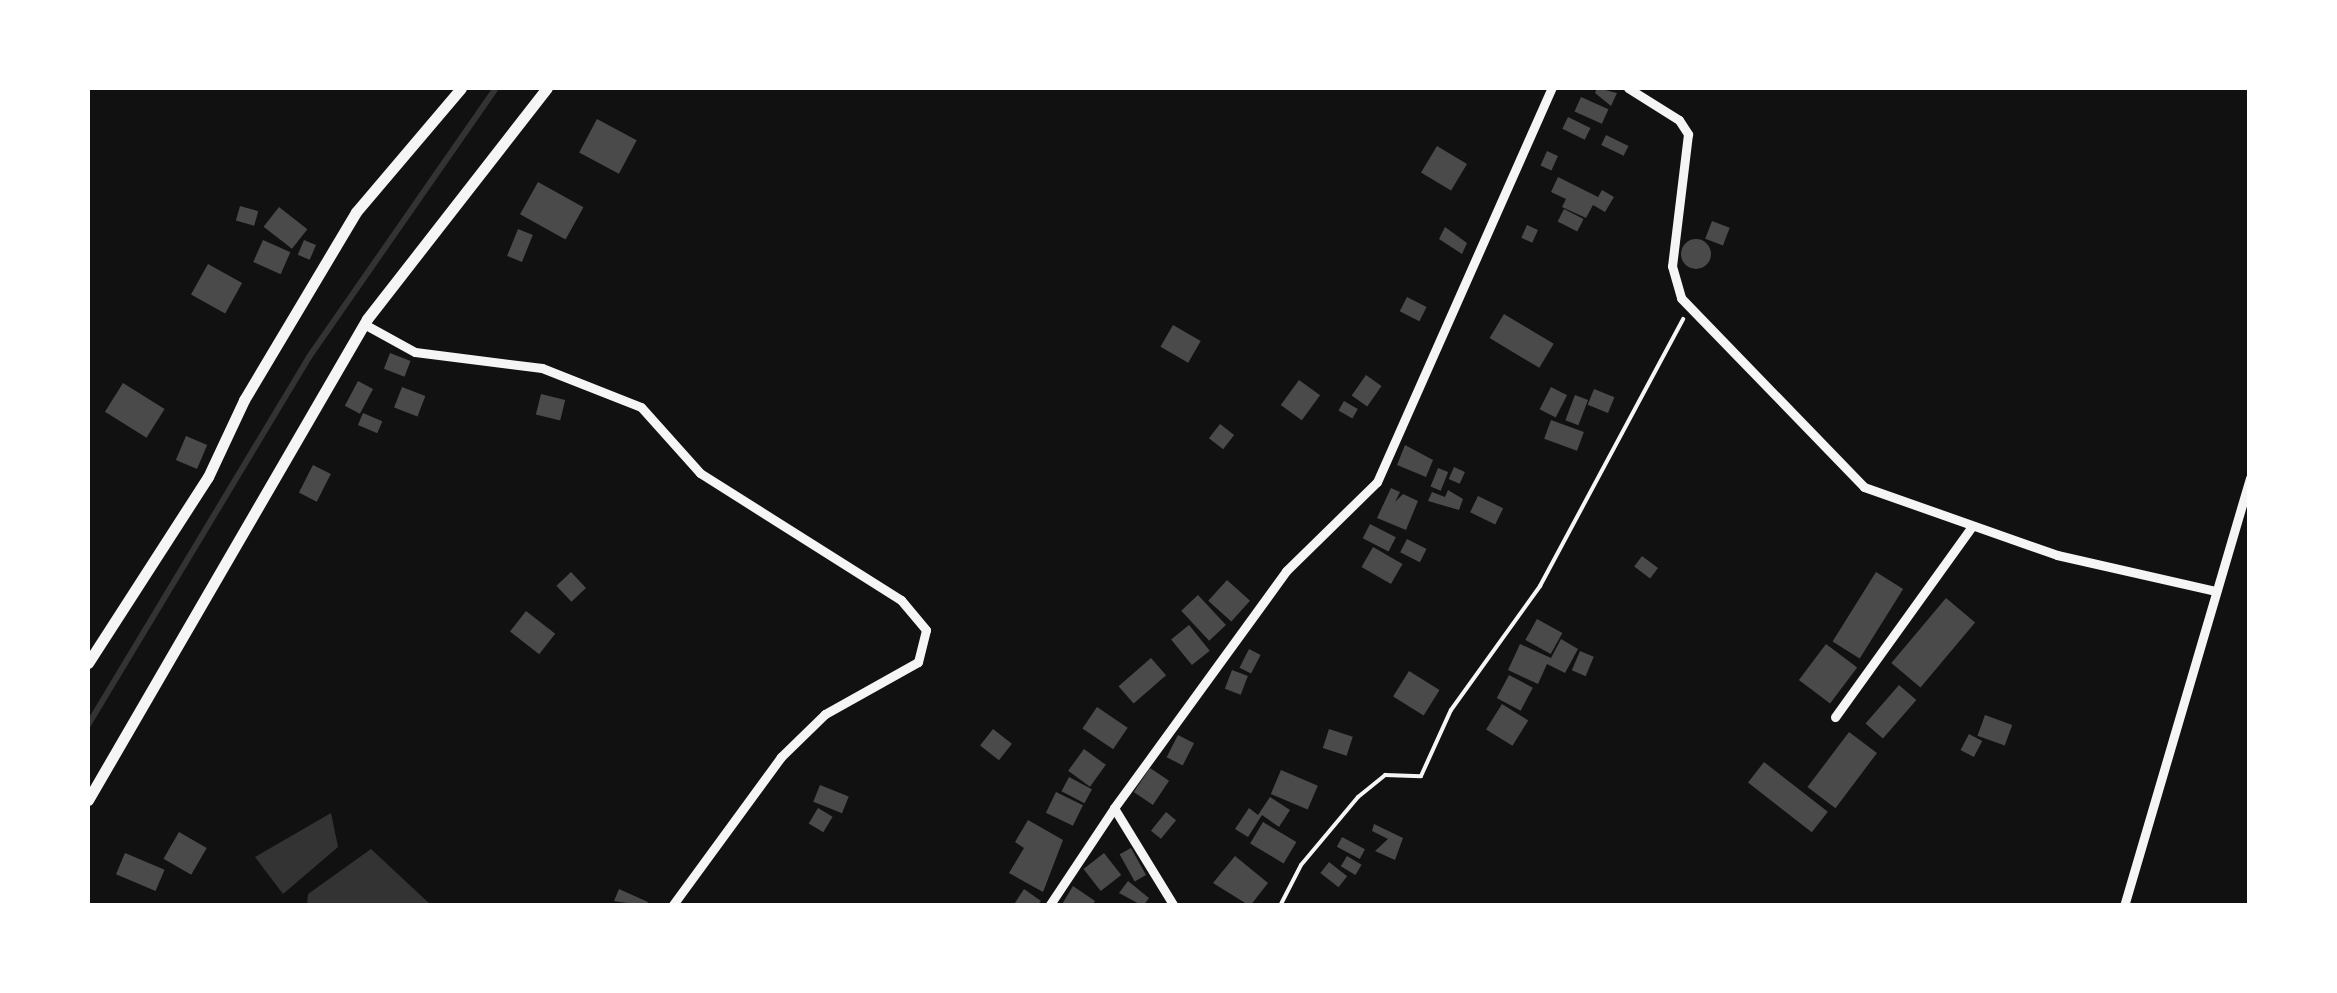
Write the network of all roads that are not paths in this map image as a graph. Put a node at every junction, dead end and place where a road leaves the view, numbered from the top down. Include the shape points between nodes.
1 (461, 88) edge
2 (546, 88) edge
3 (1552, 88) edge
4 (1628, 88) edge
5 (364, 324) junction
6 (2250, 478) edge
7 (1972, 526) junction
8 (2215, 590) junction
9 (88, 663) edge
10 (1835, 717) dead end
11 (88, 800) edge
12 (1114, 808) junction
13 (672, 906) edge
14 (1048, 906) edge
15 (1174, 906) edge
16 (2124, 906) edge

1 - 9 main road via 356,212 244,400 208,477
2 - 5 main road
3 - 12 street via 1378,482 1286,571
4 - 7 street via 1679,120 1688,134 1672,266 1689,306 1864,487
5 - 11 main road
5 - 13 street via 415,352 542,368 641,407 700,473 900,600 926,630 918,662 825,714 781,757
6 - 8 street
7 - 8 street via 2073,559
7 - 10 street
8 - 16 street
12 - 14 street
12 - 15 street

